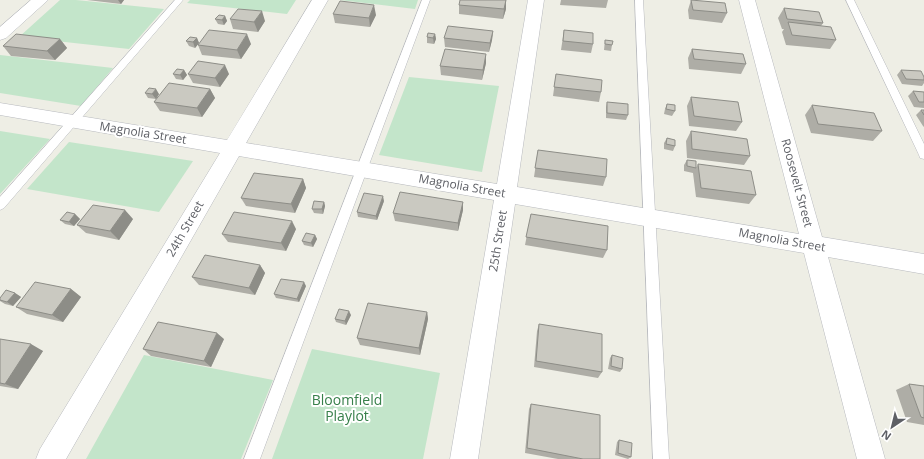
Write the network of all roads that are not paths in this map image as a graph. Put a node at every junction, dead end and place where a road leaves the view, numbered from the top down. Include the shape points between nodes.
1 (40, 0) edge
2 (179, 0) edge
3 (320, 0) edge
4 (426, 0) edge
5 (536, 0) edge
6 (639, 0) edge
7 (747, 0) edge
8 (850, 0) edge
9 (0, 35) edge
10 (0, 109) edge
11 (72, 121) junction
12 (233, 148) junction
13 (924, 155) edge
14 (363, 169) junction
15 (506, 194) junction
16 (0, 205) edge
17 (649, 218) junction
18 (814, 246) junction
19 (924, 264) edge
20 (50, 459) edge
21 (252, 459) edge
22 (464, 459) edge
23 (661, 459) edge
24 (871, 459) edge

1 - 9 street
2 - 11 lane
3 - 12 street, 24th Street
4 - 14 lane
5 - 15 street, 25th Street
6 - 17 lane
7 - 18 street, Roosevelt Street
8 - 13 lane
10 - 11 street, Magnolia Street
11 - 12 street, Magnolia Street
11 - 16 lane
12 - 14 street, Magnolia Street
12 - 20 street, 24th Street
14 - 15 street, Magnolia Street
14 - 21 lane
15 - 17 street, Magnolia Street
15 - 22 street, 25th Street
17 - 18 street, Magnolia Street
17 - 23 lane
18 - 19 street, Magnolia Street
18 - 24 street, Roosevelt Street

